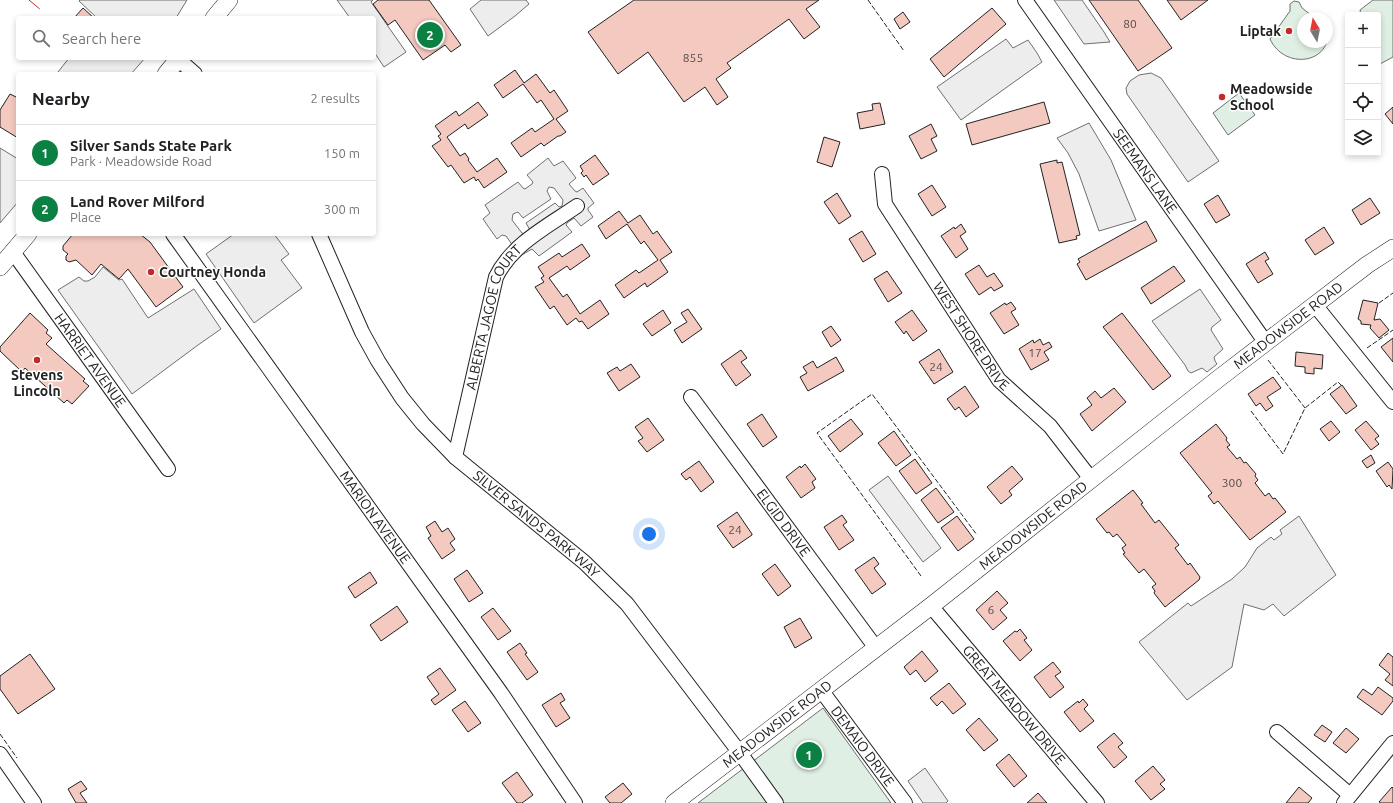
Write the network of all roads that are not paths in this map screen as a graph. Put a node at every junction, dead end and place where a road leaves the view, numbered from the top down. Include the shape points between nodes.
1 (229, 0) edge
2 (1025, 0) edge
3 (216, 16) edge
4 (178, 60) edge
5 (180, 60) edge
6 (168, 72) edge
7 (193, 72) edge
8 (882, 174) dead end
9 (577, 206) dead end
10 (26, 236) edge
11 (174, 236) edge
12 (320, 236) edge
13 (1393, 248) edge
14 (13, 252) junction
15 (0, 268) edge
16 (1315, 304) junction
17 (1266, 343) junction
18 (691, 397) dead end
19 (1393, 402) edge
20 (455, 457) junction
21 (168, 469) dead end
22 (1091, 479) junction
23 (932, 606) junction
24 (876, 648) junction
25 (821, 690) junction
26 (1277, 732) dead end
27 (1393, 743) edge
28 (740, 753) junction
29 (0, 754) edge
30 (1347, 799) edge
31 (34, 803) edge
32 (575, 803) edge
33 (674, 803) edge
34 (776, 803) edge
35 (905, 803) edge
36 (1097, 803) edge

1 - 3 main road
2 - 17 street, SEEMANS LANE
4 - 6 main road
5 - 7 street
8 - 22 street, WEST SHORE DRIVE via 885,204 999,380 1050,426
9 - 20 street, ALBERTA JAGOE COURT via 519,246 496,277
10 - 14 main road
11 - 32 street, MARION AVENUE via 501,693
12 - 20 street, SILVER SANDS PARK WAY via 362,332 378,361 402,398
13 - 16 main road, MEADOWSIDE ROAD
14 - 15 main road
14 - 21 street, HARRIET AVENUE
16 - 17 main road, MEADOWSIDE ROAD
16 - 19 street
17 - 22 main road, MEADOWSIDE ROAD
18 - 24 street, ELGID DRIVE
20 - 28 street, SILVER SANDS PARK WAY via 584,562 628,604
22 - 23 main road, MEADOWSIDE ROAD
23 - 24 main road, MEADOWSIDE ROAD
23 - 36 street, GREAT MEADOW DRIVE
24 - 25 main road, MEADOWSIDE ROAD
25 - 28 main road, MEADOWSIDE ROAD
25 - 35 street, DEMAIO DRIVE
26 - 30 street
27 - 30 street
28 - 33 main road, MEADOWSIDE ROAD
28 - 34 street, SILVER SANDS PARK WAY
29 - 31 street

